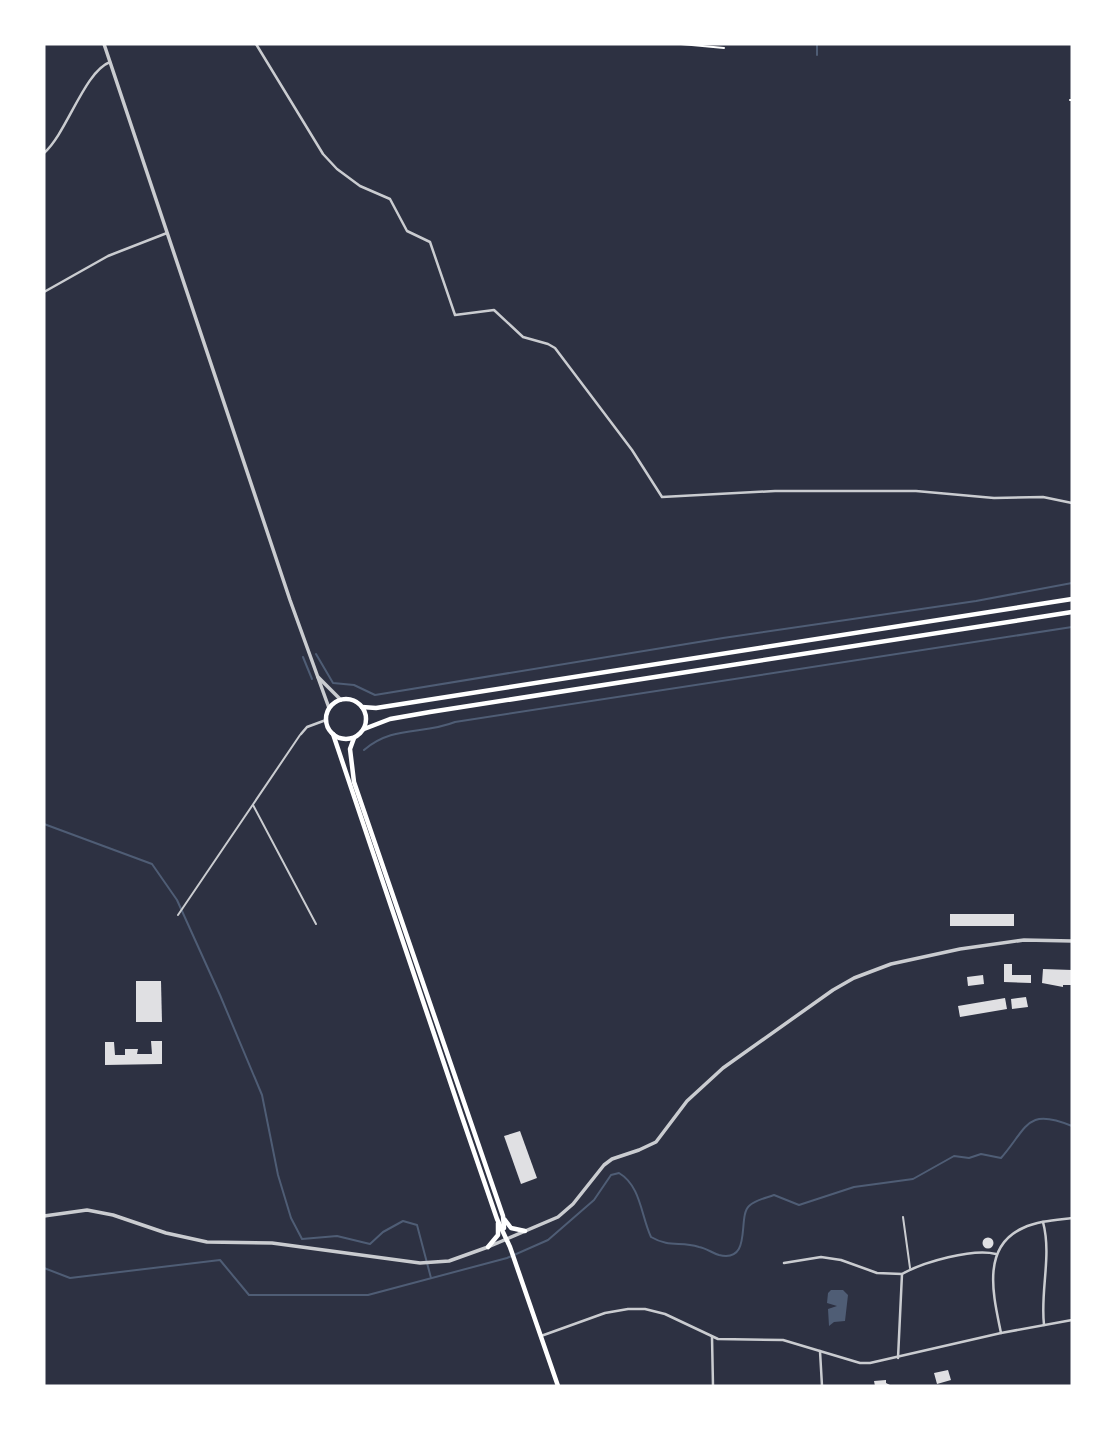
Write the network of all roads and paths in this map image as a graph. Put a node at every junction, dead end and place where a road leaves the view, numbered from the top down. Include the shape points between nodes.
1 (104, 44) edge
2 (256, 44) edge
3 (681, 44) edge
4 (724, 48) dead end
5 (110, 62) junction
6 (44, 153) edge
7 (167, 233) junction
8 (44, 292) edge
9 (1072, 503) edge
10 (1072, 599) edge
11 (1072, 612) edge
12 (316, 674) junction
13 (341, 700) junction
14 (362, 707) junction
15 (329, 708) junction
16 (326, 720) junction
17 (364, 729) junction
18 (301, 734) joint
19 (333, 734) junction
20 (354, 737) junction
21 (253, 805) junction
22 (178, 915) dead end
23 (316, 924) dead end
24 (1072, 941) edge
25 (44, 1216) edge
26 (503, 1216) junction
27 (903, 1217) dead end
28 (1072, 1217) edge
29 (497, 1219) junction
30 (1043, 1223) junction
31 (504, 1231) junction
32 (526, 1231) junction
33 (507, 1239) junction
34 (488, 1247) junction
35 (998, 1254) junction
36 (784, 1263) dead end
37 (910, 1270) junction
38 (902, 1274) junction
39 (1072, 1320) edge
40 (1044, 1325) junction
41 (1001, 1333) junction
42 (541, 1336) junction
43 (712, 1336) junction
44 (820, 1350) junction
45 (898, 1358) junction
46 (558, 1386) edge
47 (713, 1386) edge
48 (822, 1386) edge

1 - 5 street
2 - 9 street via 323,154 360,186 390,198 407,230 430,242 455,315 494,310 523,337 555,348 662,497 916,491 1043,497
3 - 4 path
5 - 6 street via 98,69
5 - 7 street
7 - 8 street via 108,256
7 - 12 street
10 - 14 main road
11 - 17 main road via 411,715
12 - 13 street
12 - 15 street
13 - 14 main road via 353,700
13 - 15 main road
14 - 17 main road
15 - 16 main road
16 - 18 street
16 - 19 main road
17 - 20 main road
18 - 21 street
19 - 20 main road via 343,739
19 - 29 main road
20 - 26 main road via 350,749 355,782
21 - 22 street
21 - 23 street
24 - 32 street via 1024,940 960,949 891,964 853,978 723,1068 687,1101 656,1142 612,1159 567,1210
25 - 34 street via 92,1211 196,1241 272,1243 420,1263 449,1261
26 - 31 main road
26 - 32 main road via 509,1226
27 - 37 street
28 - 30 street
29 - 31 main road
29 - 34 main road via 498,1235
30 - 35 street via 1017,1231
30 - 40 street via 1048,1247
31 - 33 main road
32 - 33 street
33 - 34 street
33 - 42 main road
35 - 37 street via 980,1252
35 - 41 street via 992,1279
36 - 38 street via 821,1257 877,1273
37 - 38 street
38 - 45 street
39 - 40 street
40 - 41 street
41 - 45 street
42 - 43 street via 606,1313 636,1308 665,1314
42 - 46 main road
43 - 44 street via 783,1340
43 - 47 street
44 - 45 street via 860,1363
44 - 48 street

